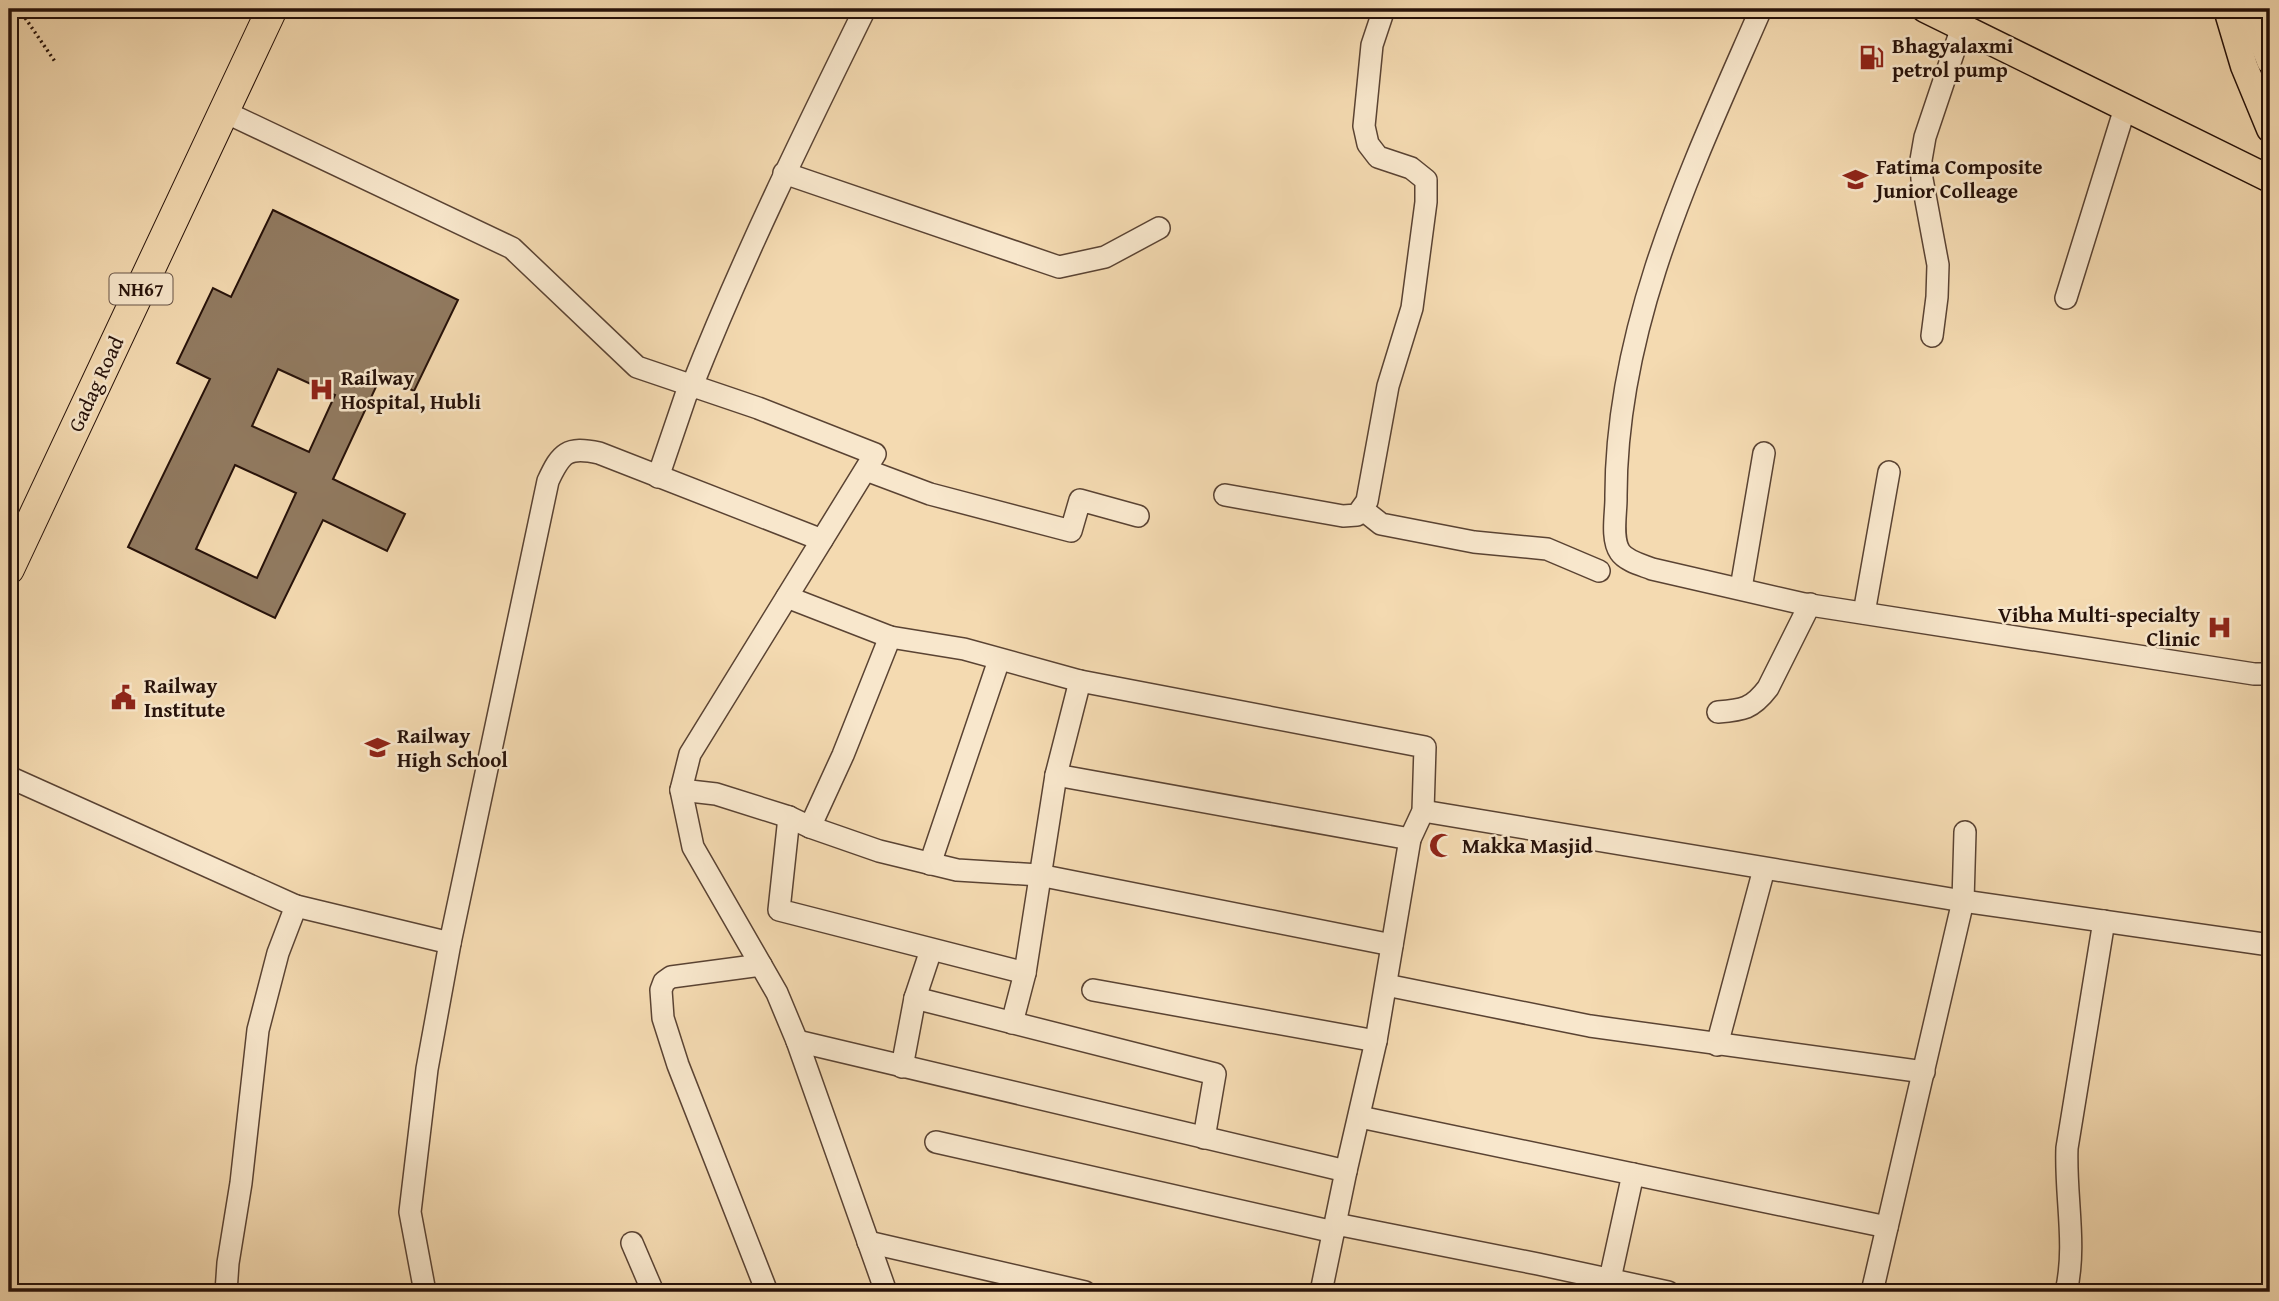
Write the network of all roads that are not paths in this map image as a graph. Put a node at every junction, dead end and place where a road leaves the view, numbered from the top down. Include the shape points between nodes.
1 (251, 9) edge
2 (272, 9) edge
3 (864, 9) edge
4 (1384, 9) edge
5 (1761, 9) edge
6 (1925, 9) edge
7 (2227, 9) edge
8 (2258, 18) edge
9 (1962, 27) junction
10 (2270, 61) edge
11 (2125, 108) junction
12 (225, 112) junction
13 (2270, 130) edge
14 (784, 173) junction
15 (2270, 179) edge
16 (1159, 228) dead end
17 (2066, 298) dead end
18 (1932, 336) dead end
19 (692, 386) junction
20 (1764, 453) dead end
21 (866, 470) junction
22 (1889, 472) dead end
23 (658, 478) junction
24 (1225, 495) dead end
25 (1362, 509) junction
26 (1138, 516) dead end
27 (9, 524) edge
28 (822, 540) junction
29 (9, 569) edge
30 (1599, 571) dead end
31 (1741, 588) junction
32 (787, 597) junction
33 (1810, 604) junction
34 (1864, 613) junction
35 (890, 637) junction
36 (999, 660) junction
37 (2270, 674) edge
38 (1080, 681) junction
39 (1718, 712) dead end
40 (1056, 775) junction
41 (9, 776) edge
42 (681, 790) junction
43 (1423, 811) junction
44 (789, 817) junction
45 (810, 827) junction
46 (1965, 832) dead end
47 (1410, 839) junction
48 (930, 864) junction
49 (1764, 869) junction
50 (1039, 875) junction
51 (1964, 901) junction
52 (296, 906) junction
53 (2104, 921) junction
54 (450, 943) junction
55 (1392, 944) junction
56 (2270, 945) edge
57 (931, 950) junction
58 (761, 965) junction
59 (1026, 973) junction
60 (1386, 985) junction
61 (1093, 990) dead end
62 (915, 998) junction
63 (1012, 1023) junction
64 (797, 1041) junction
65 (1376, 1041) junction
66 (1717, 1045) junction
67 (902, 1067) junction
68 (1924, 1072) junction
69 (1360, 1118) junction
70 (1204, 1138) junction
71 (936, 1142) dead end
72 (1346, 1171) junction
73 (1633, 1174) junction
74 (1887, 1227) junction
75 (1335, 1228) junction
76 (632, 1242) dead end
77 (868, 1242) junction
78 (1610, 1279) junction
79 (226, 1292) edge
80 (425, 1292) edge
81 (653, 1292) edge
82 (767, 1292) edge
83 (886, 1292) edge
84 (1085, 1292) edge
85 (1321, 1292) edge
86 (1668, 1292) edge
87 (1872, 1292) edge
88 (2066, 1292) edge

1 - 27 highway, Gadag Road / NH67
2 - 12 highway, Gadag Road / NH67
3 - 14 street
4 - 25 street via 1372,46 1364,126 1368,144 1378,157 1411,168 1426,180 1426,202 1412,308 1388,386
5 - 31 street via 1656,263 1629,364 1616,468 1620,552 1652,569
6 - 9 main road
7 - 13 main road
8 - 10 main road
9 - 11 main road
9 - 18 street via 1921,160 1938,265
11 - 15 main road
11 - 17 street
12 - 19 street via 512,248 637,367
12 - 29 highway, Gadag Road / NH67
14 - 16 street via 1059,267 1105,257
14 - 19 street
19 - 21 street via 875,454
19 - 23 street
20 - 31 street
21 - 26 street via 930,494 1071,531 1080,500
21 - 28 street
22 - 34 street
23 - 28 street
23 - 54 street via 583,450 568,452 558,460 548,481
24 - 25 street via 1343,516 1357,515
25 - 30 street via 1381,524 1475,542 1547,549
28 - 32 street
31 - 33 street
32 - 35 street
32 - 42 street via 690,754
33 - 34 street
33 - 39 street via 1761,697 1742,710
34 - 37 street
35 - 36 street via 964,649
35 - 45 street
36 - 38 street
36 - 48 street
38 - 40 street
38 - 43 street via 1424,747
40 - 47 street
40 - 50 street
41 - 52 street
42 - 44 street via 716,794
42 - 58 street via 693,847
43 - 47 street
43 - 49 street
44 - 45 street
44 - 57 street via 779,910
45 - 48 street
46 - 51 street
47 - 55 street
48 - 50 street
49 - 51 street
49 - 66 street
50 - 55 street
50 - 59 street
51 - 53 street
51 - 68 street
52 - 54 street
52 - 79 street via 258,1030
53 - 56 street
53 - 88 street via 2067,1148 2072,1249
54 - 80 street via 427,1069 410,1212
55 - 60 street
57 - 59 street
57 - 62 street
58 - 64 street
58 - 82 street via 671,977 664,982 660,1000 678,1065
59 - 63 street
60 - 65 street
60 - 66 street via 1590,1026
61 - 65 street
62 - 63 street
62 - 67 street
63 - 70 street via 1215,1074
64 - 67 street
64 - 77 street
65 - 69 street
66 - 68 street
67 - 70 street
68 - 74 street
69 - 72 street
69 - 73 street
70 - 72 street
71 - 75 street
72 - 75 street
73 - 74 street
73 - 78 street
74 - 87 street
75 - 78 street
75 - 85 street
76 - 81 street
77 - 83 street
77 - 84 street
78 - 86 street

